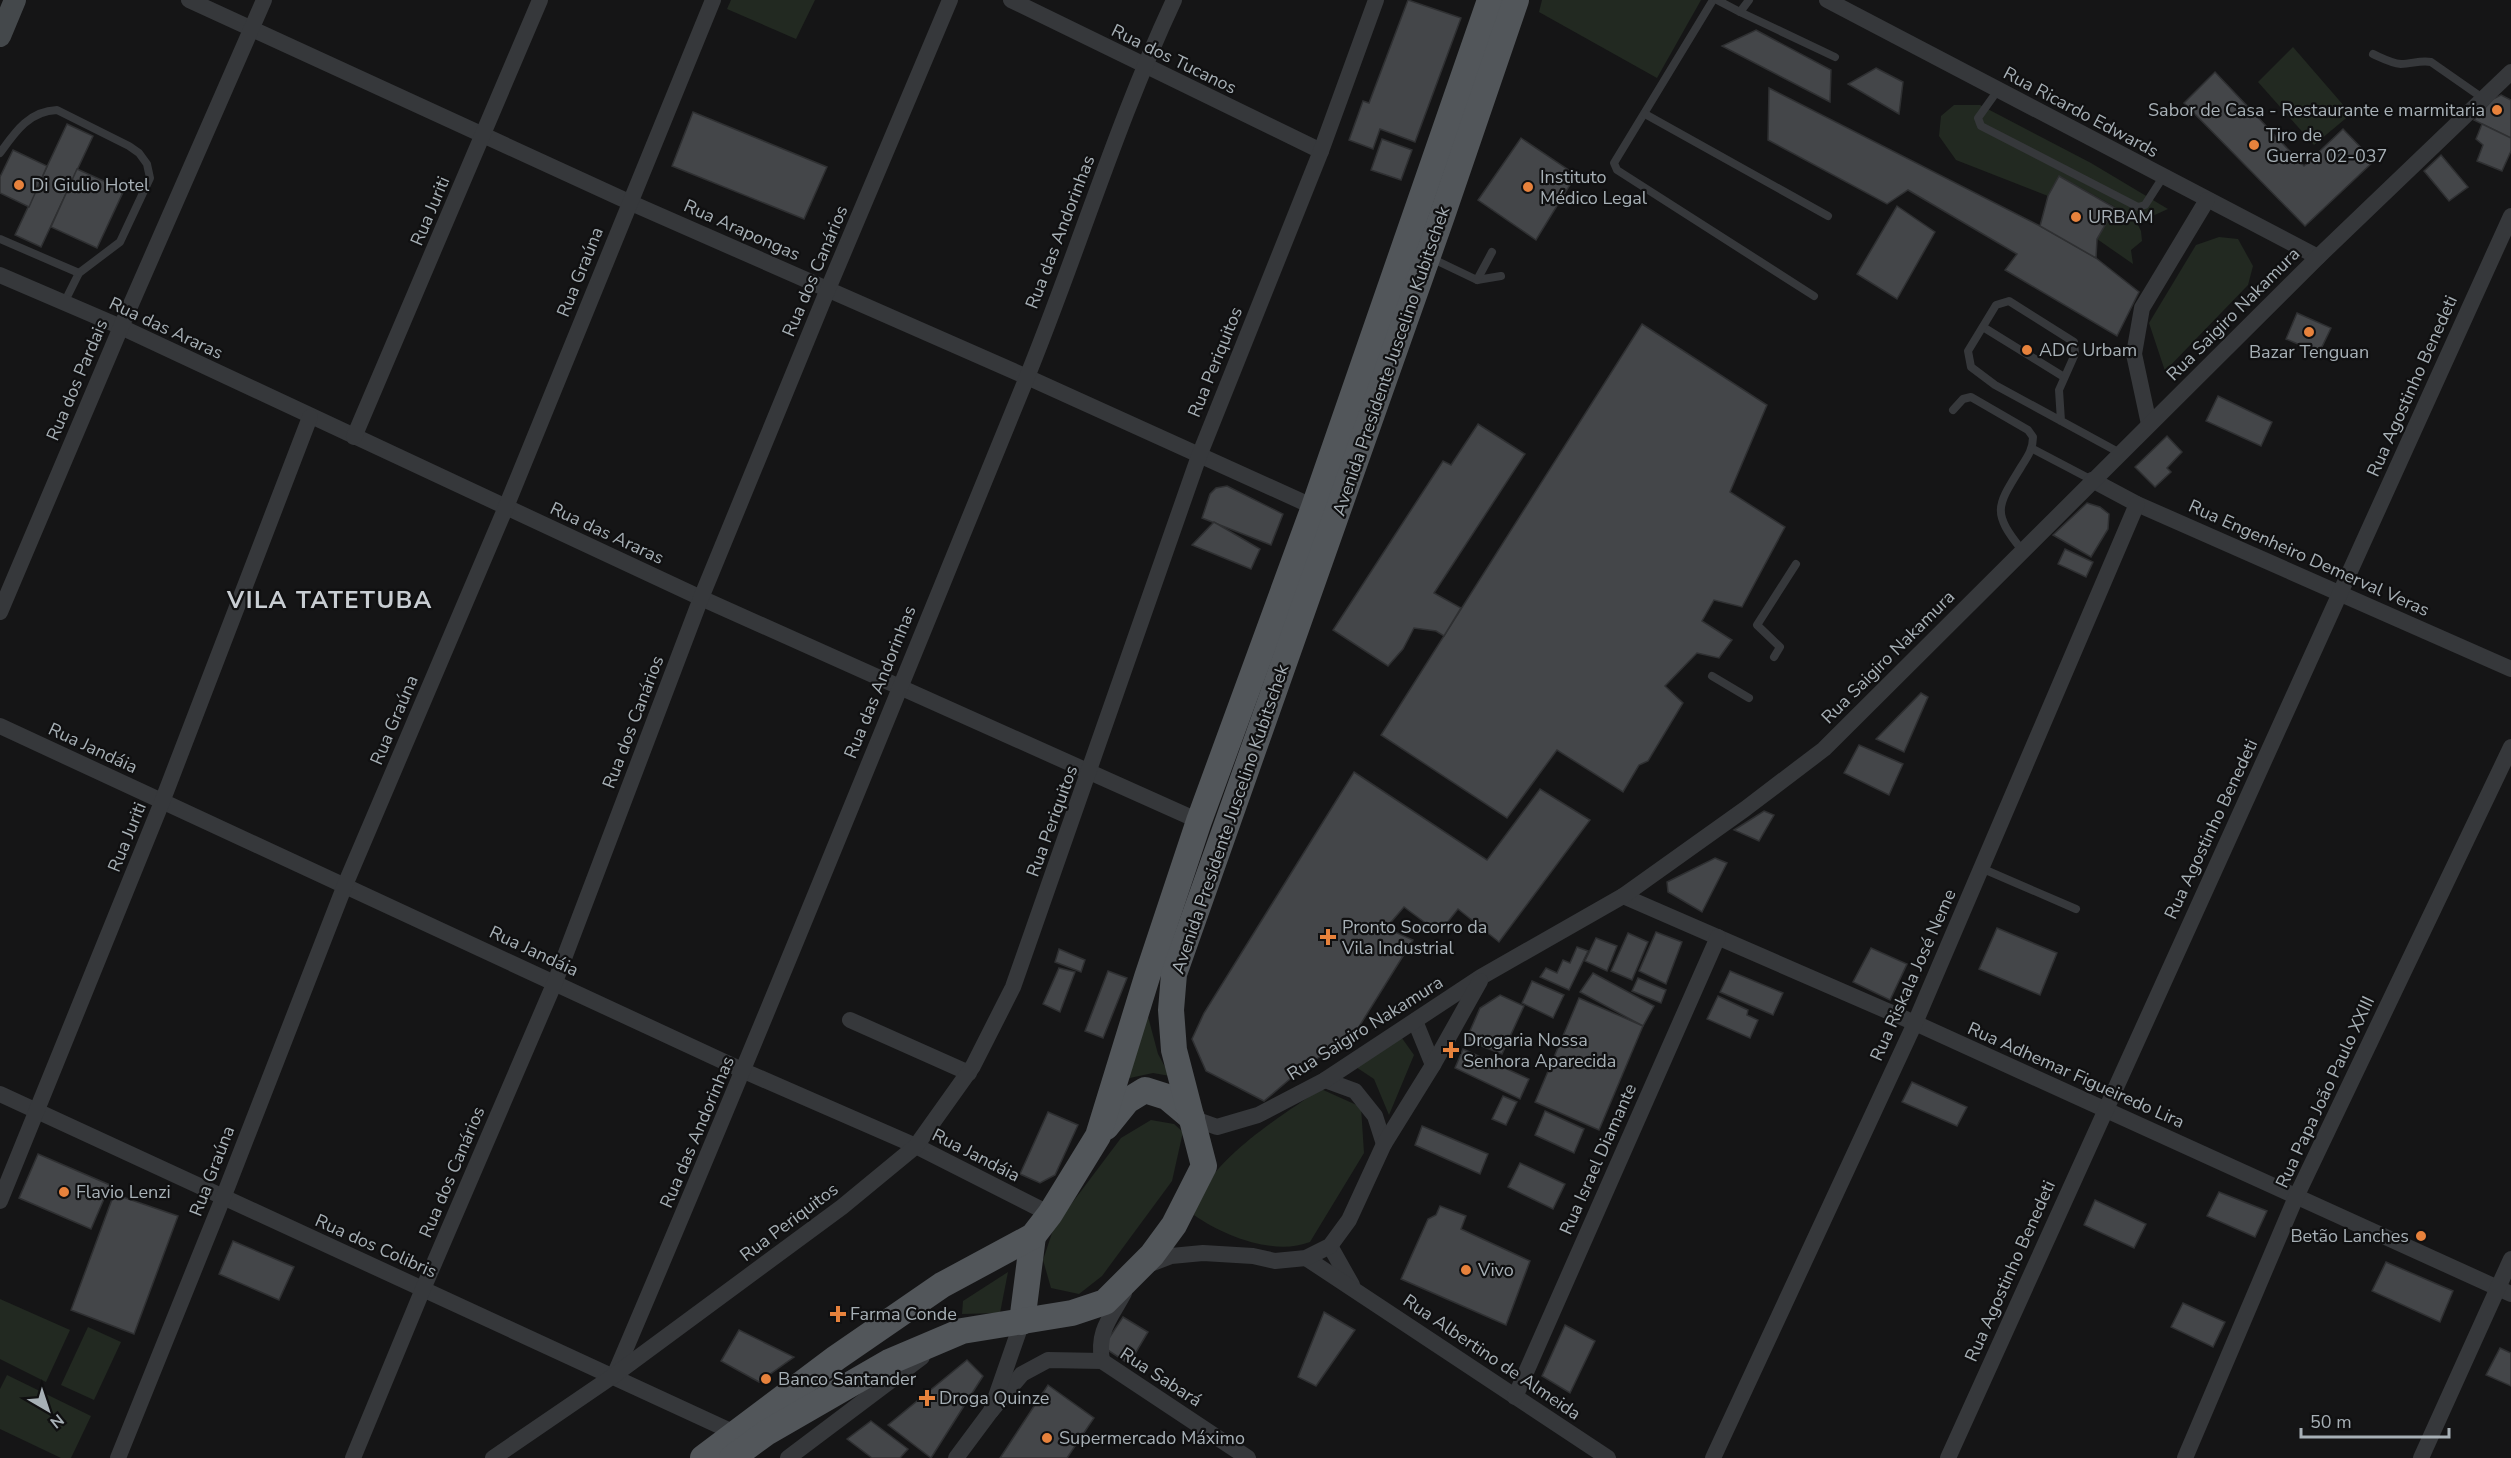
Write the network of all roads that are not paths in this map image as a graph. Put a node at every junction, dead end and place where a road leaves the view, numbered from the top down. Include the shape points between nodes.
1 (15, 0) edge
2 (189, 0) edge
3 (264, 0) edge
4 (540, 0) edge
5 (712, 0) edge
6 (950, 0) edge
7 (1011, 0) edge
8 (1174, 0) edge
9 (1377, 0) edge
10 (1490, 0) edge
11 (1516, 0) edge
12 (1715, 0) edge
13 (1749, 0) edge
14 (1827, 0) edge
15 (1740, 12) junction
16 (252, 29) junction
17 (0, 36) edge
18 (2373, 54) dead end
19 (1835, 57) dead end
20 (1143, 66) junction
21 (2510, 73) edge
22 (1998, 90) junction
23 (2484, 99) junction
24 (1645, 114) junction
25 (483, 136) junction
26 (1321, 152) junction
27 (0, 153) edge
28 (2163, 177) junction
29 (2207, 200) junction
30 (629, 202) junction
31 (1828, 216) dead end
32 (2511, 216) edge
33 (0, 239) edge
34 (1492, 252) dead end
35 (1428, 256) junction
36 (2318, 257) junction
37 (79, 273) junction
38 (0, 275) edge
39 (1501, 276) dead end
40 (1477, 280) junction
41 (828, 289) junction
42 (1814, 296) dead end
43 (64, 303) junction
44 (121, 327) junction
45 (1983, 327) junction
46 (1027, 377) junction
47 (2064, 377) junction
48 (1953, 410) dead end
49 (310, 417) junction
50 (2061, 421) junction
51 (2150, 424) junction
52 (354, 436) junction
53 (2033, 449) junction
54 (2120, 453) junction
55 (1199, 456) junction
56 (2092, 480) junction
57 (2137, 504) junction
58 (506, 507) junction
59 (1314, 507) junction
60 (2022, 550) junction
61 (1796, 564) dead end
62 (2341, 592) junction
63 (701, 598) junction
64 (0, 612) edge
65 (1774, 657) dead end
66 (2511, 669) edge
67 (1712, 676) dead end
68 (898, 688) junction
69 (1749, 698) dead end
70 (0, 726) edge
71 (2511, 747) edge
72 (1090, 774) junction
73 (162, 802) junction
74 (1199, 821) junction
75 (1981, 868) junction
76 (345, 885) junction
77 (1623, 896) junction
78 (2076, 909) dead end
79 (1718, 937) junction
80 (1482, 977) junction
81 (555, 982) junction
82 (850, 1020) dead end
83 (1415, 1021) junction
84 (1915, 1023) junction
85 (1433, 1065) junction
86 (744, 1071) junction
87 (969, 1073) junction
88 (1325, 1080) junction
89 (0, 1094) edge
90 (2104, 1109) junction
91 (37, 1110) junction
92 (1192, 1118) junction
93 (1098, 1136) junction
94 (1384, 1144) junction
95 (916, 1146) junction
96 (2296, 1197) junction
97 (223, 1198) junction
98 (0, 1201) edge
99 (1050, 1214) junction
100 (1033, 1236) junction
101 (1330, 1246) junction
102 (1306, 1258) junction
103 (2511, 1259) edge
104 (1139, 1269) junction
105 (1354, 1288) junction
106 (423, 1289) junction
107 (2505, 1291) edge
108 (1022, 1322) junction
109 (962, 1331) junction
110 (1102, 1361) junction
111 (613, 1376) junction
112 (1515, 1397) junction
113 (991, 1411) junction
114 (734, 1446) edge
115 (118, 1458) edge
116 (353, 1458) edge
117 (493, 1458) edge
118 (703, 1458) edge
119 (788, 1458) edge
120 (956, 1458) edge
121 (1248, 1458) edge
122 (1608, 1458) edge
123 (1713, 1458) edge
124 (1948, 1458) edge
125 (2185, 1458) edge
126 (2421, 1458) edge

1 - 17 main road
2 - 16 street, Rua Arapongas
3 - 16 street, Rua dos Pardais
4 - 25 street, Rua Juriti
5 - 30 street, Rua Graúna
6 - 41 street, Rua dos Canários
7 - 20 street, Rua dos Tucanos
8 - 20 street, Rua das Andorinhas
9 - 26 street, Rua Periquitos
10 - 59 main road, Avenida Presidente Juscelino Kubitschek
11 - 35 main road, Avenida Presidente Juscelino Kubitschek
12 - 15 lane
12 - 24 lane
13 - 15 lane
14 - 22 street, Rua Ricardo Edwards
15 - 19 lane
16 - 25 street, Rua Arapongas
16 - 44 street, Rua dos Pardais
18 - 23 lane via 2403,64 2431,62
20 - 26 street, Rua dos Tucanos
20 - 46 street, Rua das Andorinhas
21 - 23 street, Rua Saigiro Nakamura
22 - 28 street, Rua Ricardo Edwards
22 - 28 lane via 1978,118 1981,126 2138,207 2145,205
23 - 36 street, Rua Saigiro Nakamura
24 - 31 lane
24 - 42 lane via 1614,163 1617,170
25 - 30 street, Rua Arapongas
25 - 52 street, Rua Juriti
26 - 55 street, Rua Periquitos
27 - 37 lane via 20,126 34,115 57,110 129,146 147,164 150,178 120,242
28 - 29 street, Rua Ricardo Edwards
29 - 36 street, Rua Ricardo Edwards
29 - 51 street via 2142,308 2134,354
30 - 41 street, Rua Arapongas
30 - 58 street, Rua Graúna
32 - 62 street, Rua Agostinho Benedeti
33 - 37 lane
34 - 40 lane
35 - 40 lane
35 - 92 main road, Avenida Presidente Juscelino Kubitschek via 1174,974 1174,1050
36 - 51 street, Rua Saigiro Nakamura
37 - 43 lane
38 - 43 street, Rua das Araras
39 - 40 lane
41 - 46 street, Rua Arapongas
41 - 63 street, Rua dos Canários
43 - 44 street, Rua das Araras
44 - 49 street, Rua das Araras
44 - 64 street, Rua dos Pardais
45 - 47 lane
45 - 47 lane via 1996,305 2009,301 2027,311 2074,342 2075,354
45 - 50 lane via 1968,351 1971,367 1995,385
46 - 55 street, Rua Arapongas
46 - 68 street, Rua das Andorinhas
47 - 50 lane via 2059,390
48 - 53 lane via 1963,399 1971,397 2028,430 2033,437
49 - 52 street, Rua das Araras
49 - 73 street, Rua Juriti
50 - 54 lane
51 - 54 street, Rua Saigiro Nakamura
52 - 58 street, Rua das Araras
53 - 56 lane
53 - 60 lane via 2001,500 2003,522
54 - 56 street, Rua Saigiro Nakamura
55 - 59 street, Rua Arapongas
55 - 72 street, Rua Periquitos
56 - 57 street, Rua Engenheiro Demerval Veras
56 - 60 street, Rua Saigiro Nakamura
57 - 62 street, Rua Engenheiro Demerval Veras
57 - 75 street, Rua Riskala José Neme
58 - 63 street, Rua das Araras
58 - 76 street, Rua Graúna
59 - 74 main road, Avenida Presidente Juscelino Kubitschek
60 - 77 street, Rua Saigiro Nakamura via 1824,749
61 - 65 lane via 1757,625 1780,647
62 - 66 street, Rua Engenheiro Demerval Veras
62 - 90 street, Rua Agostinho Benedeti
63 - 68 street, Rua das Araras
63 - 81 street, Rua dos Canários
67 - 69 lane
68 - 72 street, Rua das Araras
68 - 86 street, Rua das Andorinhas
70 - 73 street, Rua Jandáia
71 - 96 street, Rua Papa João Paulo XXIII
72 - 74 street, Rua das Araras
72 - 87 street, Rua Periquitos via 1013,987
73 - 76 street, Rua Jandáia
73 - 91 street, Rua Juriti
74 - 93 main road, Avenida Presidente Juscelino Kubitschek
75 - 78 lane
75 - 84 street, Rua Riskala José Neme
76 - 81 street, Rua Jandáia
76 - 97 street, Rua Graúna
77 - 79 street, Rua Adhemar Figueiredo Lira
77 - 80 street, Rua Saigiro Nakamura
79 - 84 street, Rua Adhemar Figueiredo Lira
79 - 112 street, Rua Israel Diamante
80 - 83 street, Rua Saigiro Nakamura
80 - 85 street
81 - 86 street, Rua Jandáia
81 - 106 street, Rua dos Canários
82 - 87 street
83 - 85 street
83 - 88 street, Rua Saigiro Nakamura
84 - 90 street, Rua Adhemar Figueiredo Lira
84 - 123 street, Rua Riskala José Neme
85 - 94 street
86 - 95 street, Rua Jandáia
86 - 111 street, Rua das Andorinhas
87 - 95 street, Rua Periquitos
88 - 92 street, Rua Saigiro Nakamura via 1258,1115 1217,1127
88 - 94 street via 1355,1091 1375,1116
89 - 91 street, Rua dos Colibris
90 - 96 street, Rua Adhemar Figueiredo Lira
90 - 124 street, Rua Agostinho Benedeti
91 - 97 street, Rua dos Colibris
91 - 98 street, Rua Juriti
92 - 93 main road via 1167,1097 1145,1090 1127,1101
92 - 104 main road, Avenida Presidente Juscelino Kubitschek via 1204,1166 1174,1224
93 - 99 main road, Avenida Presidente Juscelino Kubitschek
94 - 101 street via 1349,1220
95 - 99 street, Rua Jandáia
95 - 111 street, Rua Periquitos via 843,1207
96 - 107 street, Rua Adhemar Figueiredo Lira
96 - 125 street, Rua Papa João Paulo XXIII
97 - 106 street, Rua dos Colibris
97 - 115 street, Rua Graúna
99 - 100 main road, Avenida Presidente Juscelino Kubitschek
100 - 108 main road
100 - 114 main road, Avenida Presidente Juscelino Kubitschek via 942,1285 836,1358
101 - 102 street
101 - 105 street, Rua Albertino de Almeida
102 - 104 street via 1275,1261 1203,1253 1171,1256
102 - 105 street, Rua Albertino de Almeida
103 - 107 street
104 - 108 main road, Avenida Presidente Juscelino Kubitschek via 1105,1302
104 - 110 street via 1103,1330 1099,1344
105 - 112 street, Rua Albertino de Almeida
106 - 111 street, Rua dos Colibris
106 - 116 street, Rua dos Canários
107 - 126 street
108 - 109 main road, Avenida Presidente Juscelino Kubitschek
108 - 113 street
109 - 114 main road, Avenida Presidente Juscelino Kubitschek via 889,1362 766,1433
109 - 119 street
110 - 113 street, Rua Sabará via 1048,1360 1022,1374
110 - 121 street, Rua Sabará
111 - 114 street, Rua dos Colibris
111 - 117 street, Rua Periquitos
112 - 122 street, Rua Albertino de Almeida
113 - 120 street
114 - 118 main road, Avenida Presidente Juscelino Kubitschek

